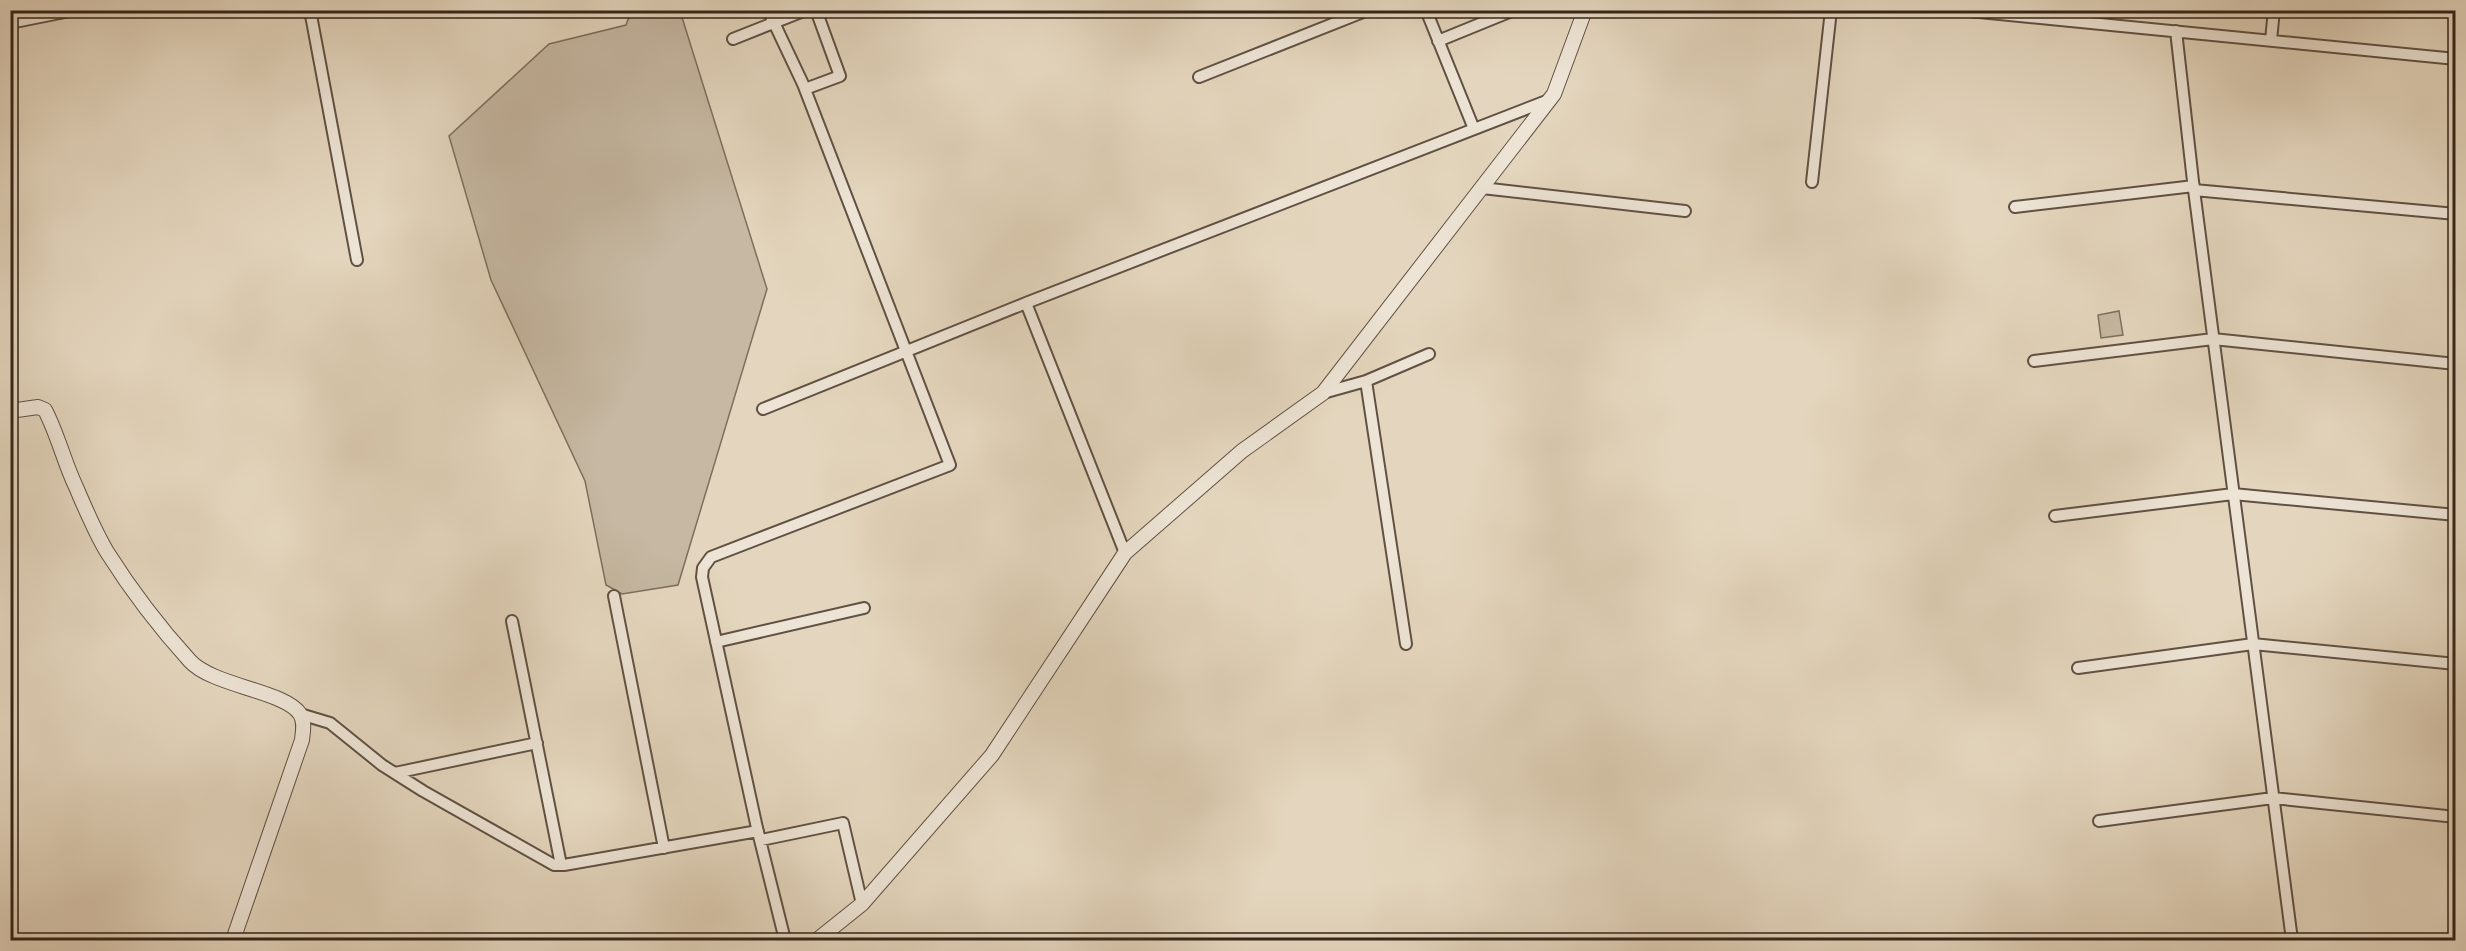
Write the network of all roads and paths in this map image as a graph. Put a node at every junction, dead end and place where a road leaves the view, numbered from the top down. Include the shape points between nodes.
1 (75, 10) edge
2 (310, 10) edge
3 (768, 10) edge
4 (806, 10) edge
5 (816, 10) edge
6 (1368, 10) edge
7 (1426, 10) edge
8 (1514, 10) edge
9 (1585, 10) edge
10 (1831, 10) edge
11 (1959, 10) edge
12 (2274, 10) edge
13 (2086, 16) edge
14 (10, 23) edge
15 (774, 23) junction
16 (2176, 31) junction
17 (733, 39) dead end
18 (2271, 40) junction
19 (1438, 41) junction
20 (2456, 59) edge
21 (1199, 77) dead end
22 (805, 89) junction
23 (1549, 100) junction
24 (1474, 129) junction
25 (1812, 182) dead end
26 (1482, 188) junction
27 (2194, 188) junction
28 (2015, 207) dead end
29 (1685, 211) dead end
30 (2456, 214) edge
31 (357, 260) dead end
32 (1026, 303) junction
33 (2213, 339) junction
34 (907, 351) junction
35 (1429, 354) dead end
36 (2034, 362) dead end
37 (2456, 364) edge
38 (1366, 381) junction
39 (1323, 393) junction
40 (763, 409) dead end
41 (10, 411) edge
42 (2233, 494) junction
43 (2456, 515) edge
44 (2055, 516) dead end
45 (1125, 553) junction
46 (615, 596) dead end
47 (864, 608) dead end
48 (512, 621) dead end
49 (716, 642) junction
50 (1406, 644) dead end
51 (2253, 644) junction
52 (2456, 664) edge
53 (2078, 668) dead end
54 (300, 714) junction
55 (537, 743) junction
56 (395, 773) junction
57 (2273, 798) junction
58 (2456, 817) edge
59 (2099, 821) dead end
60 (759, 836) junction
61 (664, 848) junction
62 (561, 865) junction
63 (862, 904) junction
64 (233, 940) edge
65 (785, 940) edge
66 (817, 940) edge
67 (2292, 940) edge

1 - 14 street
2 - 31 street
3 - 15 street
4 - 15 street
5 - 22 street via 840,76
6 - 21 street
7 - 19 street
8 - 19 street
9 - 23 street
10 - 25 street
11 - 13 street
12 - 18 street
13 - 16 street
15 - 17 street
15 - 22 street
16 - 18 street
16 - 27 street
18 - 20 street
19 - 24 street
22 - 34 street
23 - 24 street
23 - 26 street
24 - 32 street
26 - 29 street
26 - 39 street
27 - 28 street
27 - 30 street
27 - 33 street
32 - 34 street
32 - 45 street
33 - 36 street
33 - 37 street
33 - 42 street
34 - 40 street
34 - 49 street via 950,465 711,557 702,576
35 - 38 street
38 - 39 street
38 - 50 street
39 - 45 street via 1242,451
41 - 54 street via 38,407 45,410 106,551 192,663 229,682 285,702
42 - 43 street
42 - 44 street
42 - 51 street
45 - 63 street via 992,755
46 - 61 street
47 - 49 street
48 - 55 street
49 - 60 street
51 - 52 street
51 - 53 street
51 - 57 street
54 - 56 street via 330,723
54 - 64 street via 302,740
55 - 56 street
55 - 62 street
56 - 62 street via 546,862
57 - 58 street
57 - 59 street
57 - 67 street
60 - 61 street
60 - 63 street via 843,823
60 - 65 street
61 - 62 street
63 - 66 street

